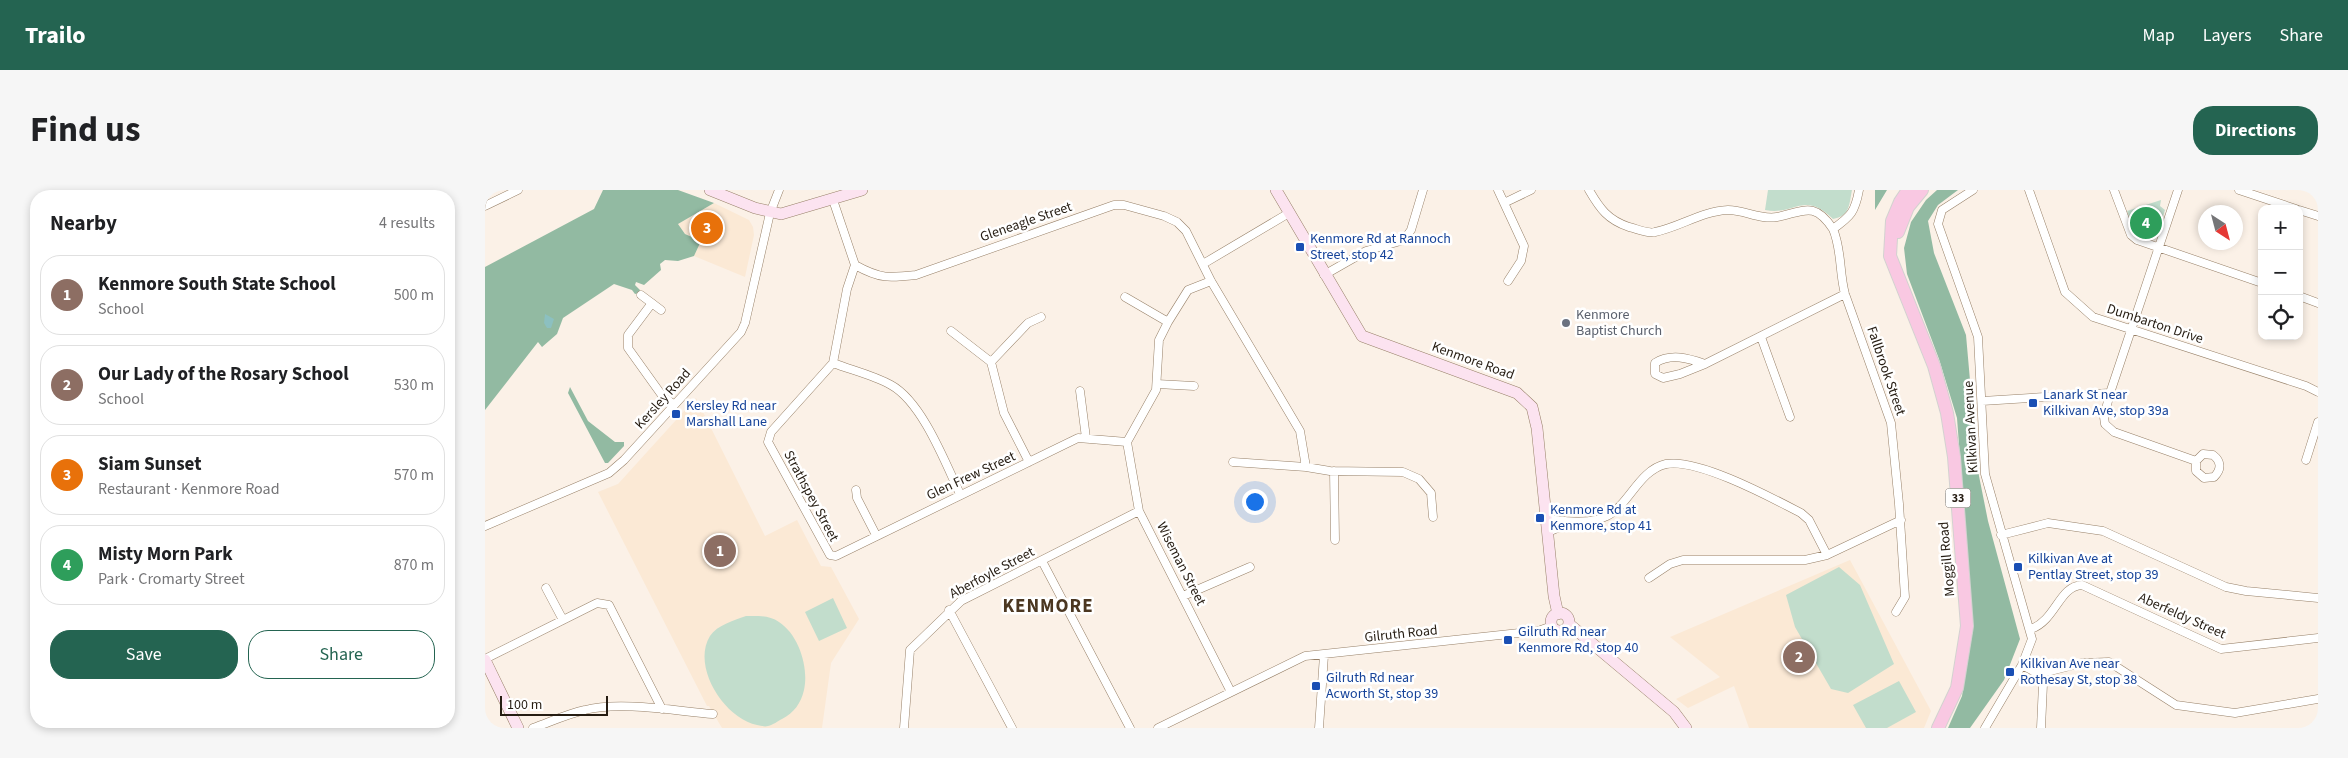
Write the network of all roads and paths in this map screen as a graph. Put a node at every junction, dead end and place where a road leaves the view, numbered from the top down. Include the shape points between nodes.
1 (518, 190) edge
2 (710, 190) edge
3 (779, 190) edge
4 (862, 190) edge
5 (1276, 190) edge
6 (1423, 190) edge
7 (1498, 190) edge
8 (1531, 190) edge
9 (1589, 190) edge
10 (1859, 190) edge
11 (1908, 190) edge
12 (1922, 190) edge
13 (1973, 190) edge
14 (2029, 190) edge
15 (2178, 190) edge
16 (2239, 190) edge
17 (2118, 191) edge
18 (833, 200) junction
19 (1504, 204) junction
20 (2286, 205) edge
21 (485, 206) edge
22 (2303, 211) edge
23 (770, 213) junction
24 (1289, 214) junction
25 (2318, 216) edge
26 (1833, 229) junction
27 (2158, 248) junction
28 (1203, 264) junction
29 (855, 265) junction
30 (1896, 272) junction
31 (1324, 275) junction
32 (1211, 281) junction
33 (1508, 281) dead end
34 (2258, 282) edge
35 (1845, 294) junction
36 (641, 295) dead end
37 (1125, 296) dead end
38 (2303, 297) edge
39 (652, 303) junction
40 (2318, 303) edge
41 (661, 310) dead end
42 (1041, 317) dead end
43 (1168, 322) junction
44 (2131, 329) junction
45 (951, 332) dead end
46 (1761, 337) junction
47 (991, 362) junction
48 (833, 364) junction
49 (1705, 364) junction
50 (1157, 384) junction
51 (1194, 386) dead end
52 (2317, 389) edge
53 (1080, 391) dead end
54 (2111, 393) junction
55 (1982, 401) junction
56 (674, 406) junction
57 (1789, 417) dead end
58 (2318, 422) edge
59 (1086, 438) junction
60 (1127, 442) junction
61 (2306, 460) dead end
62 (2196, 461) dead end
63 (1029, 462) junction
64 (1233, 462) dead end
65 (1306, 467) junction
66 (1334, 471) junction
67 (856, 490) dead end
68 (960, 494) junction
69 (1139, 511) junction
70 (1433, 517) dead end
71 (1546, 519) junction
72 (1901, 520) junction
73 (1573, 522) junction
74 (485, 526) edge
75 (1548, 532) junction
76 (876, 535) junction
77 (2001, 535) junction
78 (1335, 540) dead end
79 (830, 555) joint
80 (1827, 555) junction
81 (1041, 561) junction
82 (1250, 567) dead end
83 (1649, 578) dead end
84 (546, 588) dead end
85 (1183, 596) junction
86 (2318, 598) edge
87 (949, 610) junction
88 (1896, 612) dead end
89 (1558, 614) junction
90 (563, 620) junction
91 (1569, 624) junction
92 (1553, 626) junction
93 (2031, 629) junction
94 (2318, 638) edge
95 (1324, 655) junction
96 (485, 659) edge
97 (2022, 666) junction
98 (2041, 673) junction
99 (1231, 692) junction
100 (2318, 699) edge
101 (662, 709) junction
102 (713, 714) dead end
103 (518, 728) edge
104 (533, 728) edge
105 (904, 728) edge
106 (1012, 728) edge
107 (1130, 728) edge
108 (1158, 728) edge
109 (1319, 728) edge
110 (1686, 728) edge
111 (1938, 728) edge
112 (1985, 728) edge
113 (2041, 728) edge

1 - 21 street
2 - 23 street
3 - 23 street, Kersley Road
4 - 18 street
5 - 24 street, Kenmore Road
6 - 31 street via 1411,230 1404,240 1366,251
7 - 19 street
8 - 19 street
9 - 26 street via 1611,220 1645,232 1655,232 1692,218 1729,210 1772,217 1809,210 1824,218
10 - 26 street via 1851,215
11 - 30 main road, Moggill Road / 33 via 1897,208 1890,238 1890,256
12 - 30 main road, Moggill Road / 33 via 1902,219
13 - 55 street, Kilkivan Avenue via 1942,210 1938,224 1978,337
14 - 44 street, Dumbarton Drive via 2065,292 2093,317
15 - 27 street
16 - 20 street
17 - 27 street via 2131,235
18 - 23 street via 785,213
18 - 29 street
19 - 33 street via 1525,246 1521,261
22 - 25 street
23 - 56 street, Kersley Road via 741,332
24 - 28 street
24 - 31 street, Kenmore Road
26 - 35 street, Fallbrook Street via 1839,244 1840,275
27 - 34 street
27 - 44 street
28 - 29 street, Gleneagle Street via 1186,231 1177,222 1124,204 916,275 893,278 873,275
28 - 32 street, Gleneagle Street
29 - 48 street via 847,289
30 - 111 main road, Moggill Road / 33 via 1934,366 1947,413 1954,457 1967,626 1957,688
31 - 71 street, Kenmore Road via 1357,331 1367,340 1517,393 1529,402 1535,416
32 - 43 street via 1188,290
32 - 65 street, Gleneagle Street via 1300,431
35 - 46 street
35 - 72 street, Fallbrook Street via 1891,423
36 - 39 street
37 - 43 street
38 - 40 street
39 - 41 street
39 - 56 street via 627,341 661,394
42 - 47 street via 1028,323
43 - 50 street via 1159,340
44 - 52 street, Dumbarton Drive
44 - 54 street
45 - 47 street
46 - 49 street
46 - 57 street
47 - 63 street via 1004,413
48 - 68 street via 892,385 921,414
48 - 79 street, Strathspey Street via 771,432 768,442
49 - 49 street via 1688,358 1664,358 1655,363 1655,374 1663,378
50 - 51 street
50 - 60 street via 1153,398
53 - 59 street
54 - 55 street
54 - 62 street via 2104,417 2105,424 2114,432
55 - 77 street, Kilkivan Avenue via 1985,474
56 - 74 street, Kersley Road via 609,473
58 - 61 street
59 - 60 street, Glen Frew Street
59 - 63 street, Glen Frew Street via 1078,438
60 - 69 street, Wiseman Street
63 - 68 street, Glen Frew Street
64 - 65 street
65 - 66 street
66 - 70 street via 1403,472 1419,479 1431,493
66 - 78 street
67 - 76 street
68 - 76 street, Glen Frew Street
69 - 81 street, Aberfoyle Street
69 - 85 street, Wiseman Street
71 - 73 street
71 - 75 street, Kenmore Road
72 - 80 street
72 - 88 street, Fallbrook Street via 1905,596
73 - 75 street
73 - 80 street via 1608,516 1652,470 1676,463 1743,483 1801,513 1809,520
75 - 89 street, Kenmore Road
76 - 79 street, Glen Frew Street via 836,556
77 - 86 street via 2048,523 2103,531 2226,586
77 - 93 street, Kilkivan Avenue
80 - 83 street via 1805,560 1683,560
81 - 87 street, Aberfoyle Street
81 - 107 street
82 - 85 street
84 - 90 street
85 - 99 street, Wiseman Street
87 - 105 street, Aberfoyle Street via 910,650
87 - 106 street
89 - 91 street via 1566,615
89 - 92 street via 1552,620
90 - 96 street
90 - 101 street via 597,603 609,605
91 - 92 street via 1561,631
91 - 110 street via 1674,712
92 - 95 street, Gilruth Road via 1538,631
93 - 94 street, Aberfeldy Street via 2050,617 2067,590 2082,585 2221,649
93 - 97 street, Kilkivan Avenue via 2031,644
95 - 99 street, Gilruth Road via 1295,660
95 - 109 street
96 - 103 street
97 - 98 street
97 - 112 street, Kilkivan Avenue
98 - 100 street via 2082,663 2109,662 2176,706 2235,713
98 - 113 street
99 - 108 street, Gilruth Road
101 - 102 street
101 - 104 street via 585,710

